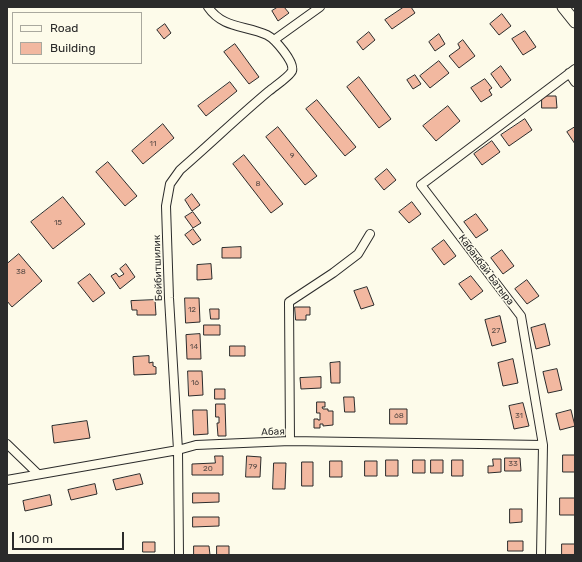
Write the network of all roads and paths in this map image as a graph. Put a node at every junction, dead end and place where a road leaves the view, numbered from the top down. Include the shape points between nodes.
1 (208, 7) edge
2 (320, 7) edge
3 (563, 7) edge
4 (575, 22) edge
5 (274, 40) junction
6 (572, 71) edge
7 (575, 82) edge
8 (370, 234) dead end
9 (290, 441) junction
10 (7, 444) edge
11 (543, 445) junction
12 (178, 450) junction
13 (38, 474) junction
14 (7, 480) edge
15 (179, 555) edge
16 (541, 555) edge

1 - 5 street via 226,23 267,35
2 - 5 street
3 - 4 main road
5 - 12 street, Бейбитшилик via 291,62 291,73 180,170 170,184 166,206
6 - 7 street
6 - 11 street, Кабанбай Батыра via 421,185 521,316
8 - 9 street via 358,254 289,302
9 - 11 street, Абая
9 - 12 street, Абая via 196,445
10 - 13 street
11 - 16 street, Кабанбай Батыра
12 - 13 street, Абая
12 - 15 street, Бейбитшилик
13 - 14 street, Абая

